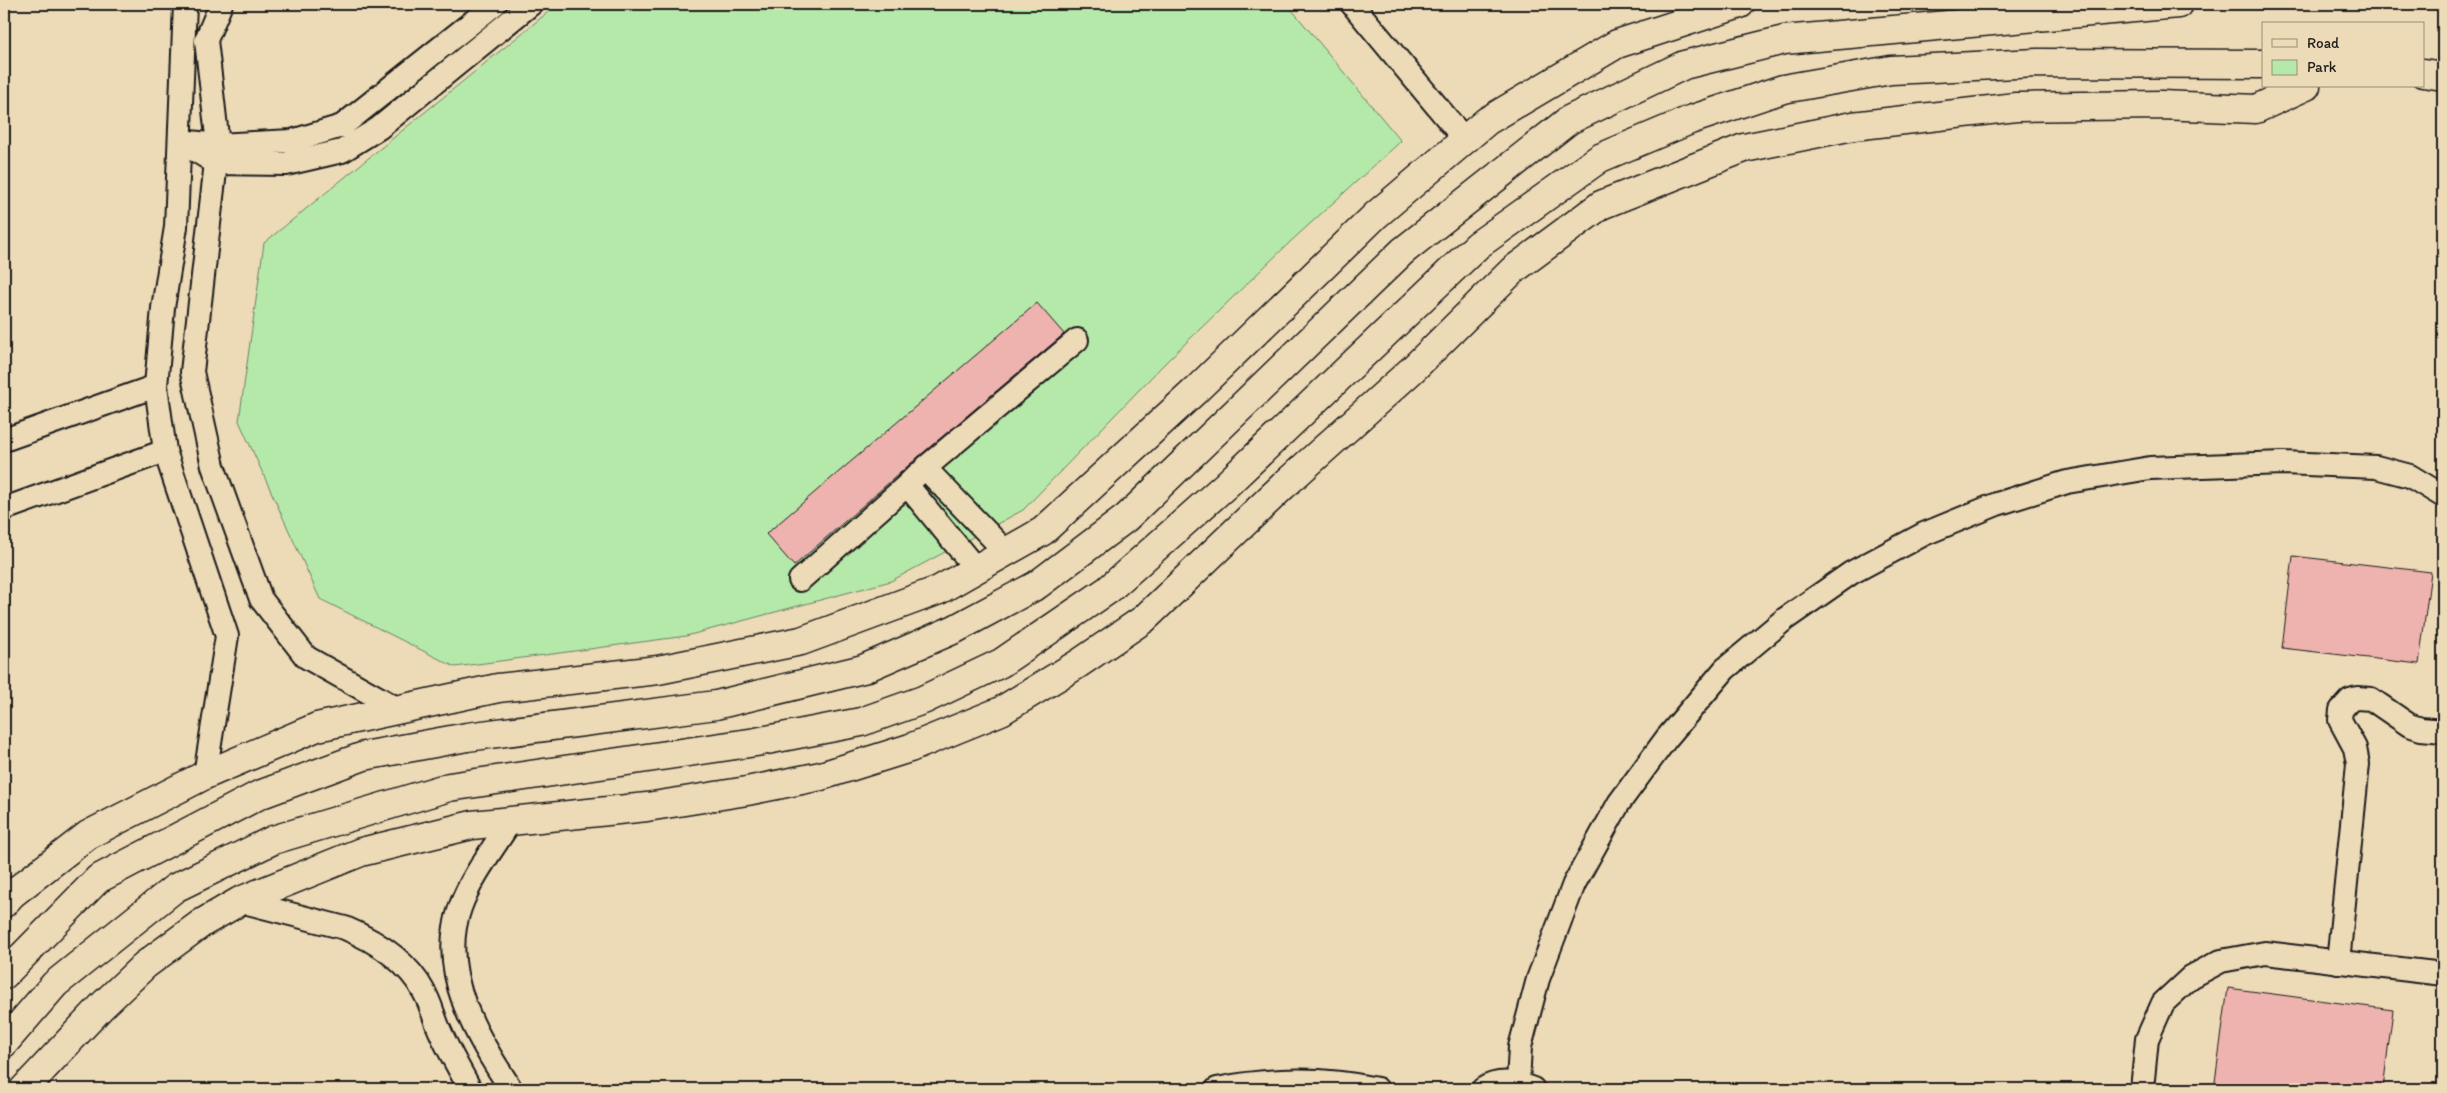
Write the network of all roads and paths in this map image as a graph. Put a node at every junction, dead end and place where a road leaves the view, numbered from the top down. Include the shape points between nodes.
1 (185, 4) edge
2 (221, 4) edge
3 (495, 4) edge
4 (531, 4) edge
5 (1352, 4) edge
6 (1740, 4) edge
7 (2178, 4) edge
8 (2262, 64) edge
9 (2424, 73) edge
10 (2443, 76) edge
11 (2302, 88) edge
12 (1465, 140) junction
13 (180, 141) junction
14 (217, 154) junction
15 (1077, 340) dead end
16 (156, 386) junction
17 (4, 440) edge
18 (165, 451) junction
19 (925, 468) junction
20 (907, 485) junction
21 (2443, 496) edge
22 (4, 509) edge
23 (1006, 552) junction
24 (976, 569) junction
25 (800, 580) dead end
26 (398, 710) junction
27 (2443, 731) edge
28 (204, 775) junction
29 (510, 822) junction
30 (240, 901) junction
31 (4, 904) edge
32 (2338, 962) junction
33 (2443, 974) edge
34 (4, 975) edge
35 (4, 1043) edge
36 (1526, 1086) edge
37 (24, 1089) edge
38 (470, 1089) edge
39 (511, 1089) edge
40 (1217, 1089) edge
41 (1377, 1089) edge
42 (1483, 1089) edge
43 (2142, 1089) edge

1 - 13 street
2 - 14 street via 206,40
3 - 14 street via 342,126 292,141
4 - 14 street via 379,128 342,150 286,164
5 - 12 street
6 - 12 main road via 1617,44 1487,121
7 - 34 main road via 1784,40 1684,65 1568,120 1403,252 1126,518 1038,585 956,629 862,669 716,705 467,737 364,756 258,795 98,879
8 - 35 main road via 2037,62 1891,70 1783,89 1690,120 1600,158 1478,245 1226,484 1108,590 1001,663 923,700 860,722 746,743 449,787 273,840 175,888 55,984
9 - 10 main road
11 - 29 main road via 2256,109 2161,105 2016,107 1853,126 1744,148 1600,205 1513,270 1413,369 1283,486 1144,619 1001,711 910,748 822,776 647,807
12 - 23 main road via 1376,215 1195,391 1043,531
13 - 14 street
13 - 16 street via 176,227
14 - 26 street via 192,372 213,466 261,599 306,657
15 - 19 street
16 - 17 street
16 - 18 street
18 - 22 street
18 - 28 street via 227,636
19 - 20 street
19 - 23 street
20 - 24 street
20 - 25 street
21 - 36 street via 2410,476 2376,467 2283,464 2150,468 2067,482 1996,504 1924,534 1851,573 1785,619 1725,669 1666,739 1619,803 1574,884 1538,979 1520,1047
23 - 24 main road
24 - 26 main road via 939,590 801,642 658,670 498,688
26 - 28 main road via 317,727
27 - 32 street via 2409,725 2371,699 2350,700 2341,710 2340,720 2355,748 2358,764
28 - 31 main road via 88,835 12,894
29 - 30 main road via 472,825 361,852
29 - 39 street via 460,907 452,951 456,979 469,1011 483,1043
30 - 37 main road via 202,923 145,965
30 - 38 street via 345,928 389,952 424,992
32 - 33 street
32 - 43 street via 2250,954 2221,962 2191,977 2164,1003 2147,1039
36 - 42 street via 1502,1083
40 - 41 street via 1304,1080

